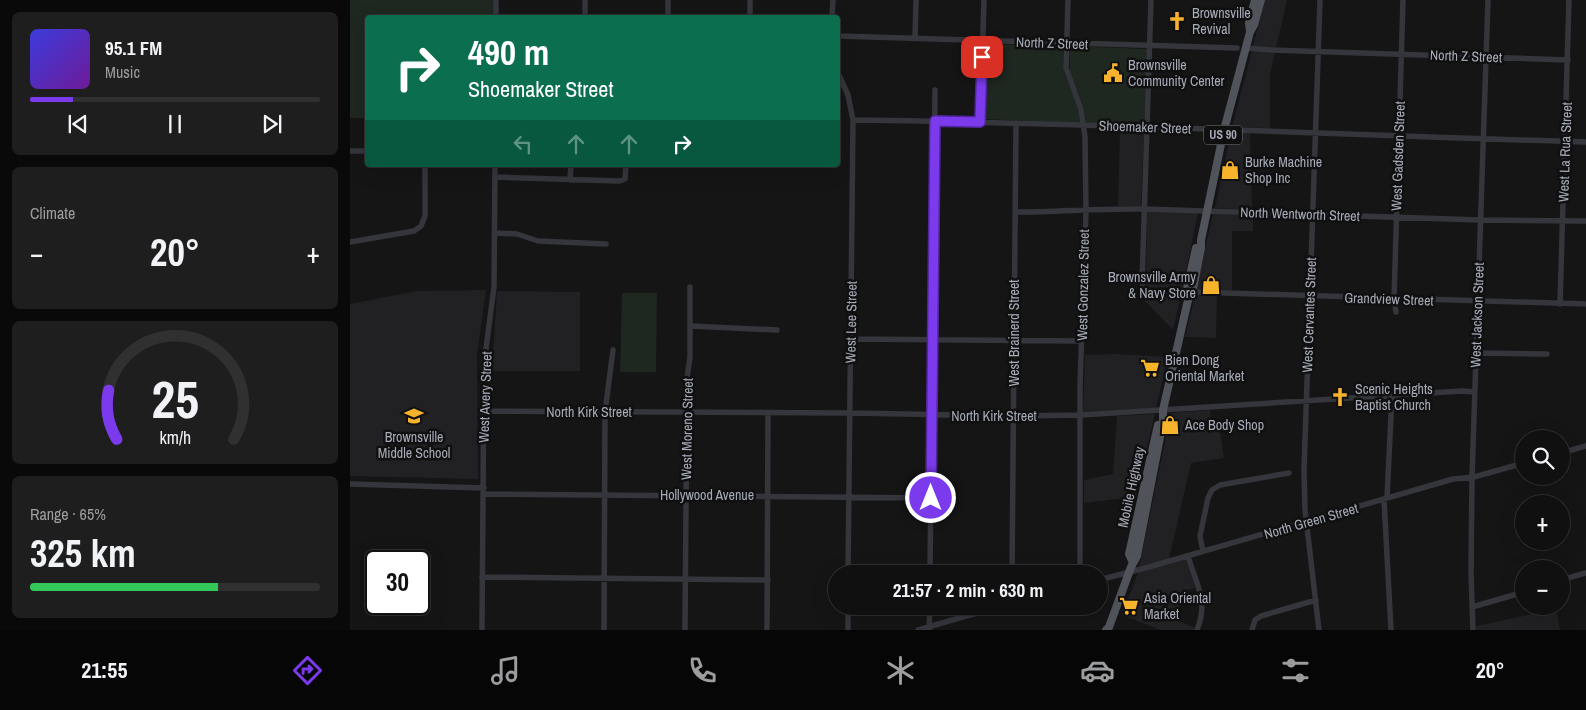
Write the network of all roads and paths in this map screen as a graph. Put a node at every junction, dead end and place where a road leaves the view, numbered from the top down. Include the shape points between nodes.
1 (496, 0) edge
2 (585, 0) edge
3 (668, 0) edge
4 (750, 0) edge
5 (833, 0) edge
6 (916, 0) edge
7 (984, 0) edge
8 (1068, 0) edge
9 (1151, 0) edge
10 (1255, 0) edge
11 (1261, 0) edge
12 (1320, 0) edge
13 (1403, 0) edge
14 (1488, 0) edge
15 (1569, 0) edge
16 (496, 15) edge
17 (585, 15) edge
18 (668, 15) edge
19 (750, 15) edge
20 (832, 15) edge
21 (1250, 32) junction
22 (840, 36) edge
23 (914, 39) junction
24 (982, 41) junction
25 (1066, 44) junction
26 (1150, 46) junction
27 (1241, 48) junction
28 (1318, 52) junction
29 (1402, 54) junction
30 (1486, 57) junction
31 (1568, 60) junction
32 (840, 77) edge
33 (935, 90) dead end
34 (853, 120) junction
35 (935, 121) junction
36 (980, 122) junction
37 (1016, 123) junction
38 (1084, 125) junction
39 (1147, 127) junction
40 (1224, 130) junction
41 (1315, 132) junction
42 (1399, 136) junction
43 (1483, 139) junction
44 (1566, 141) junction
45 (1586, 142) edge
46 (350, 151) edge
47 (365, 151) edge
48 (425, 167) edge
49 (495, 167) edge
50 (571, 167) edge
51 (626, 167) edge
52 (495, 177) junction
53 (570, 180) junction
54 (1144, 209) junction
55 (1086, 210) junction
56 (1206, 211) junction
57 (1015, 212) junction
58 (1312, 215) junction
59 (1396, 217) junction
60 (1480, 220) junction
61 (1563, 221) junction
62 (1586, 222) edge
63 (495, 233) junction
64 (350, 242) edge
65 (606, 244) dead end
66 (690, 288) dead end
67 (1189, 295) junction
68 (1310, 296) junction
69 (1394, 299) junction
70 (1478, 302) junction
71 (1560, 304) junction
72 (1586, 304) edge
73 (1396, 312) dead end
74 (690, 326) junction
75 (777, 330) dead end
76 (851, 339) junction
77 (932, 340) junction
78 (1013, 341) junction
79 (1082, 341) junction
80 (613, 350) dead end
81 (1476, 353) junction
82 (1548, 354) dead end
83 (1474, 392) junction
84 (1392, 395) junction
85 (1307, 401) junction
86 (484, 411) junction
87 (606, 412) junction
88 (687, 413) junction
89 (768, 413) junction
90 (850, 413) junction
91 (1163, 413) junction
92 (931, 415) junction
93 (1080, 415) junction
94 (1014, 416) junction
95 (1586, 446) edge
96 (1570, 450) edge
97 (1515, 465) edge
98 (1289, 472) dead end
99 (1472, 477) junction
100 (350, 484) edge
101 (484, 491) junction
102 (605, 495) junction
103 (686, 495) junction
104 (768, 496) junction
105 (849, 497) junction
106 (931, 498) junction
107 (1385, 499) junction
108 (1307, 522) junction
109 (1204, 551) junction
110 (1188, 556) junction
111 (848, 565) edge
112 (930, 565) edge
113 (1012, 565) edge
114 (1080, 565) edge
115 (1129, 572) junction
116 (1586, 573) edge
117 (482, 577) junction
118 (1570, 577) edge
119 (604, 578) junction
120 (1108, 578) edge
121 (686, 579) junction
122 (768, 580) junction
123 (1515, 595) edge
124 (1316, 600) junction
125 (1472, 607) junction
126 (848, 615) edge
127 (930, 615) edge
128 (972, 615) edge
129 (930, 628) edge
130 (1108, 629) edge
131 (482, 630) edge
132 (604, 630) edge
133 (685, 630) edge
134 (767, 630) edge
135 (848, 630) edge
136 (918, 630) edge
137 (1197, 630) edge
138 (1252, 630) edge
139 (1319, 630) edge
140 (1391, 630) edge
141 (1473, 630) edge

1 - 16 street
2 - 17 street
3 - 18 street
4 - 19 street
5 - 20 street
6 - 23 street
7 - 24 street
8 - 25 street, West Gonzalez Street
9 - 26 street
10 - 21 main road, Mobile Highway / US 90
11 - 21 main road, Mobile Highway / US 90
12 - 28 street, West Cervantes Street
13 - 29 street, West Gadsden Street
14 - 30 street, West Jackson Street
15 - 31 street, West La Rua Street
21 - 27 main road, Mobile Highway / US 90
22 - 23 street, North Z Street
23 - 24 street, North Z Street
24 - 25 street, North Z Street
24 - 36 street
25 - 26 street, North Z Street
25 - 38 street, West Gonzalez Street via 1067,72 1082,109
26 - 27 street, North Z Street
26 - 39 street
27 - 28 street, North Z Street
27 - 40 main road, Mobile Highway / US 90
28 - 29 street, North Z Street
28 - 41 street, West Cervantes Street
29 - 30 street, North Z Street
29 - 42 street, West Gadsden Street
30 - 31 street, North Z Street
30 - 43 street, West Jackson Street
31 - 44 street, West La Rua Street
32 - 34 street, West Lee Street via 848,95
33 - 35 street
34 - 35 street, Shoemaker Street
34 - 76 street, West Lee Street
35 - 36 street, Shoemaker Street
35 - 77 street
36 - 37 street, Shoemaker Street
37 - 38 street, Shoemaker Street
37 - 57 street, West Brainerd Street
38 - 39 street, Shoemaker Street
38 - 55 street, West Gonzalez Street
39 - 40 street, Shoemaker Street
39 - 54 street
40 - 41 street, Shoemaker Street
40 - 56 main road, Mobile Highway / US 90
41 - 42 street, Shoemaker Street
41 - 58 street, West Cervantes Street
42 - 43 street, Shoemaker Street
42 - 59 street, West Gadsden Street
43 - 44 street, Shoemaker Street
43 - 60 street, West Jackson Street
44 - 45 street, Shoemaker Street
44 - 61 street, West La Rua Street
46 - 47 street
48 - 64 street via 425,216 421,226
49 - 52 street, West Avery Street
50 - 53 street
51 - 53 street via 624,180
52 - 53 street
52 - 63 street, West Avery Street
54 - 55 street, North Wentworth Street
54 - 56 street, North Wentworth Street
54 - 67 street, Grandview Street via 1143,288
55 - 57 street, North Wentworth Street
55 - 79 street, West Gonzalez Street
56 - 58 street, North Wentworth Street
56 - 67 main road, Mobile Highway / US 90 via 1201,240 1196,247
57 - 78 street, West Brainerd Street
58 - 59 street, North Wentworth Street
58 - 68 street, West Cervantes Street
59 - 60 street, North Wentworth Street
59 - 69 street, West Gadsden Street
60 - 61 street, North Wentworth Street
60 - 70 street, West Jackson Street
61 - 62 street, North Wentworth Street
61 - 71 street, West La Rua Street
63 - 65 street via 517,234 538,240
63 - 86 street, West Avery Street via 494,287 484,364
66 - 74 street, West Moreno Street
67 - 68 street, Grandview Street
67 - 91 main road, Mobile Highway / US 90
68 - 69 street, Grandview Street
68 - 85 street, West Cervantes Street
69 - 70 street, Grandview Street
69 - 73 street, West Gadsden Street
70 - 71 street, Grandview Street
70 - 81 street, West Jackson Street
71 - 72 street, Grandview Street
74 - 75 street
74 - 88 street, West Moreno Street
76 - 77 street
76 - 90 street, West Lee Street
77 - 78 street
77 - 92 street
78 - 79 street
78 - 94 street, West Brainerd Street
79 - 93 street, West Gonzalez Street
80 - 87 street
81 - 82 street
81 - 83 street, West Jackson Street
83 - 84 street, North Kirk Street
83 - 99 street, West Jackson Street
84 - 85 street, North Kirk Street
84 - 107 street
85 - 91 street, North Kirk Street
85 - 108 street, West Cervantes Street via 1304,480
86 - 87 street, North Kirk Street
86 - 101 street, West Avery Street
87 - 88 street, North Kirk Street
87 - 102 street
88 - 89 street, North Kirk Street
88 - 103 street, West Moreno Street
89 - 90 street, North Kirk Street
89 - 104 street
90 - 92 street, North Kirk Street
90 - 105 street, West Lee Street
91 - 93 street, North Kirk Street
91 - 115 main road, Mobile Highway / US 90 via 1131,545 1133,563
92 - 94 street, North Kirk Street
92 - 106 street
93 - 94 street, North Kirk Street
93 - 114 street, West Gonzalez Street
94 - 113 street, West Brainerd Street
95 - 96 street
97 - 99 street, North Green Street
98 - 109 street via 1220,485 1212,490 1200,536
99 - 107 street, North Green Street via 1453,479
99 - 125 street, West Jackson Street
100 - 101 street, Hollywood Avenue
101 - 102 street, Hollywood Avenue
101 - 117 street, West Avery Street
102 - 103 street, Hollywood Avenue
102 - 119 street
103 - 104 street, Hollywood Avenue
103 - 121 street, West Moreno Street
104 - 105 street, Hollywood Avenue
104 - 122 street
105 - 106 street, Hollywood Avenue
105 - 111 street, West Lee Street
106 - 112 street
107 - 108 street, North Green Street
107 - 140 street
108 - 109 street, North Green Street
108 - 124 street, West Cervantes Street
109 - 110 street, North Green Street
110 - 115 street, North Green Street
110 - 137 street via 1203,603
115 - 120 street, North Green Street
115 - 130 main road, Mobile Highway / US 90
116 - 118 street
117 - 119 street
117 - 131 street, West Avery Street
119 - 121 street
119 - 132 street
121 - 122 street
121 - 133 street, West Moreno Street
122 - 134 street
123 - 125 street
124 - 138 street via 1261,616 1254,620
124 - 139 street, West Cervantes Street
125 - 141 street, West Jackson Street
126 - 135 street
127 - 129 street
128 - 129 street
129 - 136 street

